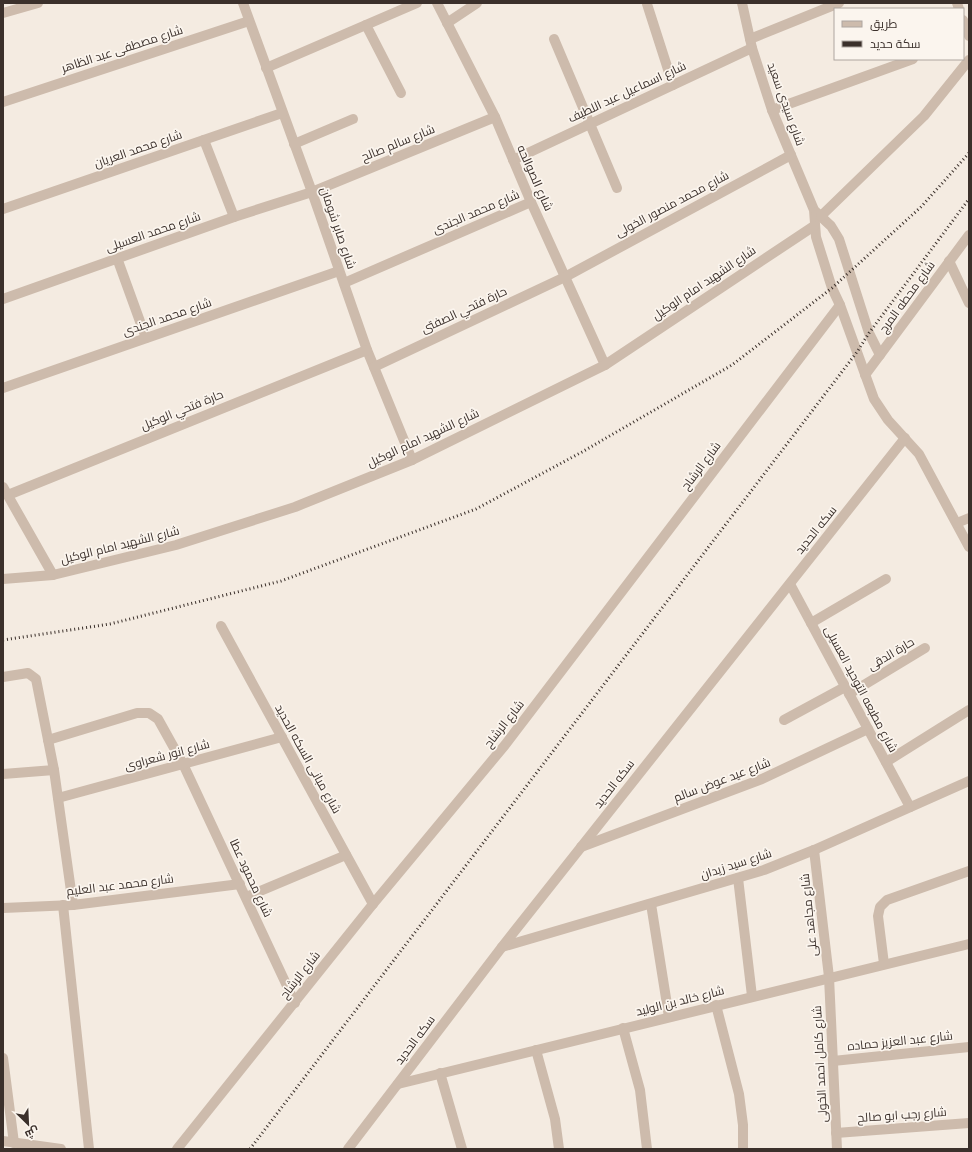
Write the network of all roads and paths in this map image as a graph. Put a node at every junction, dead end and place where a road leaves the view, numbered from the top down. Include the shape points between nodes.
1 (38, 3) edge
2 (243, 3) edge
3 (417, 3) edge
4 (437, 3) edge
5 (477, 3) edge
6 (742, 3) edge
7 (839, 3) edge
8 (647, 4) edge
9 (19, 6) edge
10 (3, 13) edge
11 (249, 21) junction
12 (447, 23) junction
13 (964, 23) edge
14 (366, 25) junction
15 (969, 38) edge
16 (554, 39) dead end
17 (751, 43) junction
18 (910, 60) edge
19 (969, 60) edge
20 (266, 68) junction
21 (673, 85) junction
22 (401, 93) dead end
23 (3, 102) edge
24 (772, 110) junction
25 (282, 113) junction
26 (494, 117) junction
27 (353, 119) dead end
28 (590, 124) junction
29 (204, 140) junction
30 (294, 144) junction
31 (791, 155) junction
32 (513, 160) junction
33 (617, 188) dead end
34 (312, 192) junction
35 (531, 202) junction
36 (3, 209) edge
37 (818, 213) junction
38 (234, 217) junction
39 (814, 226) junction
40 (969, 235) edge
41 (117, 258) junction
42 (949, 262) junction
43 (339, 271) junction
44 (565, 277) junction
45 (344, 283) junction
46 (3, 298) edge
47 (969, 303) edge
48 (840, 305) junction
49 (146, 338) junction
50 (367, 350) junction
51 (880, 355) junction
52 (605, 365) junction
53 (374, 367) junction
54 (865, 375) junction
55 (3, 388) edge
56 (906, 438) junction
57 (412, 460) junction
58 (5, 491) edge
59 (969, 518) edge
60 (957, 523) junction
61 (969, 547) edge
62 (53, 575) junction
63 (886, 578) dead end
64 (3, 579) edge
65 (790, 584) junction
66 (811, 623) junction
67 (221, 626) dead end
68 (926, 648) dead end
69 (3, 677) edge
70 (847, 691) junction
71 (969, 710) edge
72 (784, 720) dead end
73 (868, 729) junction
74 (282, 737) junction
75 (48, 740) junction
76 (886, 762) junction
77 (183, 764) junction
78 (54, 770) junction
79 (3, 774) edge
80 (969, 781) edge
81 (58, 798) junction
82 (910, 807) junction
83 (581, 847) junction
84 (814, 850) junction
85 (346, 855) junction
86 (969, 871) edge
87 (738, 878) junction
88 (240, 884) junction
89 (246, 897) junction
90 (373, 904) junction
91 (651, 904) junction
92 (62, 905) junction
93 (73, 905) junction
94 (3, 908) edge
95 (969, 944) edge
96 (502, 948) junction
97 (884, 964) junction
98 (829, 977) junction
99 (752, 996) junction
100 (295, 1003) junction
101 (716, 1005) junction
102 (669, 1017) junction
103 (623, 1028) junction
104 (969, 1047) edge
105 (536, 1050) junction
106 (3, 1058) edge
107 (833, 1061) junction
108 (440, 1073) junction
109 (398, 1084) junction
110 (969, 1123) edge
111 (836, 1133) junction
112 (3, 1142) edge
113 (14, 1143) junction
114 (61, 1149) edge
115 (89, 1149) edge
116 (177, 1149) edge
117 (348, 1149) edge
118 (462, 1149) edge
119 (559, 1149) edge
120 (647, 1149) edge
121 (743, 1149) edge
122 (837, 1149) edge

1 - 9 street
2 - 11 street, شارع صابر شومان
3 - 14 street
4 - 12 street, شارع الصوالحه
5 - 12 street
6 - 17 street, شارع سيدى سعيد
7 - 17 street, شارع اسماعيل عبد اللطيف
8 - 21 street
9 - 10 street
11 - 20 street, شارع صابر شومان
11 - 23 street, شارع مصطفى عبد الظاهر
12 - 26 street, شارع الصوالحه
13 - 15 street
14 - 20 street
14 - 22 street
16 - 28 street
17 - 21 street, شارع اسماعيل عبد اللطيف
17 - 24 street, شارع سيدى سعيد
18 - 24 street
19 - 37 street via 919,122
20 - 25 street, شارع صابر شومان
21 - 28 street, شارع اسماعيل عبد اللطيف
24 - 31 street, شارع سيدى سعيد
25 - 29 street, شارع محمد العريان
25 - 30 street, شارع صابر شومان
26 - 32 street, شارع الصوالحه
26 - 34 street, شارع سالم صالح
27 - 30 street
28 - 32 street, شارع اسماعيل عبد اللطيف
28 - 33 street
29 - 36 street, شارع محمد العريان
29 - 38 street
30 - 34 street, شارع صابر شومان
31 - 37 street, شارع سيدى سعيد
31 - 44 street, شارع محمد منصور الخولى
32 - 35 street, شارع الصوالحه
34 - 38 street, شارع محمد العسيلى
34 - 43 street, شارع صابر شومان
35 - 44 street, شارع الصوالحه
35 - 45 street, شارع محمد الجندى
37 - 39 street
37 - 51 street via 832,226 839,239 869,333
38 - 41 street, شارع محمد العسيلى
39 - 48 street via 832,288
39 - 52 street, شارع الشهيد امام الوكيل
40 - 42 street, شارع محطه المرج
41 - 46 street, شارع محمد العسيلى
41 - 49 street
42 - 47 street
42 - 51 street, شارع محطه المرج
43 - 45 street, شارع صابر شومان
43 - 49 street, شارع محمد الجندى
44 - 52 street, شارع الصوالحه
44 - 53 street, حارة فتحي الصفتى
45 - 50 street, شارع صابر شومان
48 - 54 street
48 - 90 street, شارع الرشاح via 505,745
49 - 55 street, شارع محمد الجندى
50 - 53 street, شارع صابر شومان
50 - 58 street, حارة فتحي الوكيل
51 - 54 street, شارع محطه المرج
52 - 57 street, شارع الشهيد امام الوكيل
53 - 57 street, شارع صابر شومان
54 - 56 street via 874,399 888,420
56 - 60 street via 919,454
56 - 65 street, سكه الحديد
57 - 62 street, شارع الشهيد امام الوكيل via 288,509 176,545
58 - 62 street
59 - 60 street
60 - 61 street
62 - 64 street, شارع الشهيد امام الوكيل
63 - 66 street
65 - 66 street, شارع مطبعه التوحيد العسيلى
65 - 83 street, سكه الحديد
66 - 70 street, شارع مطبعه التوحيد العسيلى
67 - 74 street, شارع مبانى السكه الحديد
68 - 70 street, حارة الدقى
69 - 75 street via 23,673 33,675
70 - 72 street, حارة الدقى
70 - 73 street, شارع مطبعه التوحيد العسيلى
71 - 76 street
73 - 76 street, شارع مطبعه التوحيد العسيلى
73 - 83 street, شارع عيد عوض سالم via 762,779
74 - 77 street, شارع انور شعراوى
74 - 85 street, شارع مبانى السكه الحديد
75 - 77 street, شارع محمود عطا via 137,713 149,713 158,719
75 - 78 street
76 - 82 street, شارع مطبعه التوحيد العسيلى
77 - 81 street, شارع انور شعراوى
77 - 88 street, شارع محمود عطا
78 - 79 street
78 - 81 street
80 - 82 street, شارع سيد زيدان
81 - 93 street
82 - 84 street, شارع سيد زيدان
83 - 96 street, سكه الحديد
84 - 87 street, شارع سيد زيدان
84 - 98 street, شارع مجاهد على
85 - 89 street
85 - 90 street, شارع مبانى السكه الحديد
86 - 97 street via 887,900 880,907 878,916
87 - 91 street, شارع سيد زيدان
87 - 99 street
88 - 89 street, شارع محمود عطا
88 - 93 street, شارع محمد عبد العليم
89 - 100 street, شارع محمود عطا
90 - 100 street, شارع الرشاح
91 - 96 street, شارع سيد زيدان
91 - 102 street
92 - 93 street, شارع محمد عبد العليم
92 - 94 street, شارع محمد عبد العليم
92 - 115 street
95 - 97 street, شارع خالد بن الوليد
96 - 109 street, سكه الحديد
97 - 98 street, شارع خالد بن الوليد
98 - 99 street, شارع خالد بن الوليد
98 - 107 street, شارع كامل احمد الخولى
99 - 101 street, شارع خالد بن الوليد
100 - 116 street, شارع الرشاح
101 - 102 street, شارع خالد بن الوليد
101 - 121 street via 739,1094
102 - 103 street, شارع خالد بن الوليد
103 - 105 street, شارع خالد بن الوليد
103 - 120 street via 640,1090
104 - 107 street, شارع عبد العزيز حماده
105 - 108 street, شارع خالد بن الوليد
105 - 119 street via 555,1119
106 - 113 street
107 - 111 street, شارع كامل احمد الخولى
108 - 109 street, شارع خالد بن الوليد
108 - 118 street
109 - 117 street, سكه الحديد
110 - 111 street, شارع رجب ابو صالح
111 - 122 street, شارع كامل احمد الخولى
112 - 113 street
113 - 114 street

